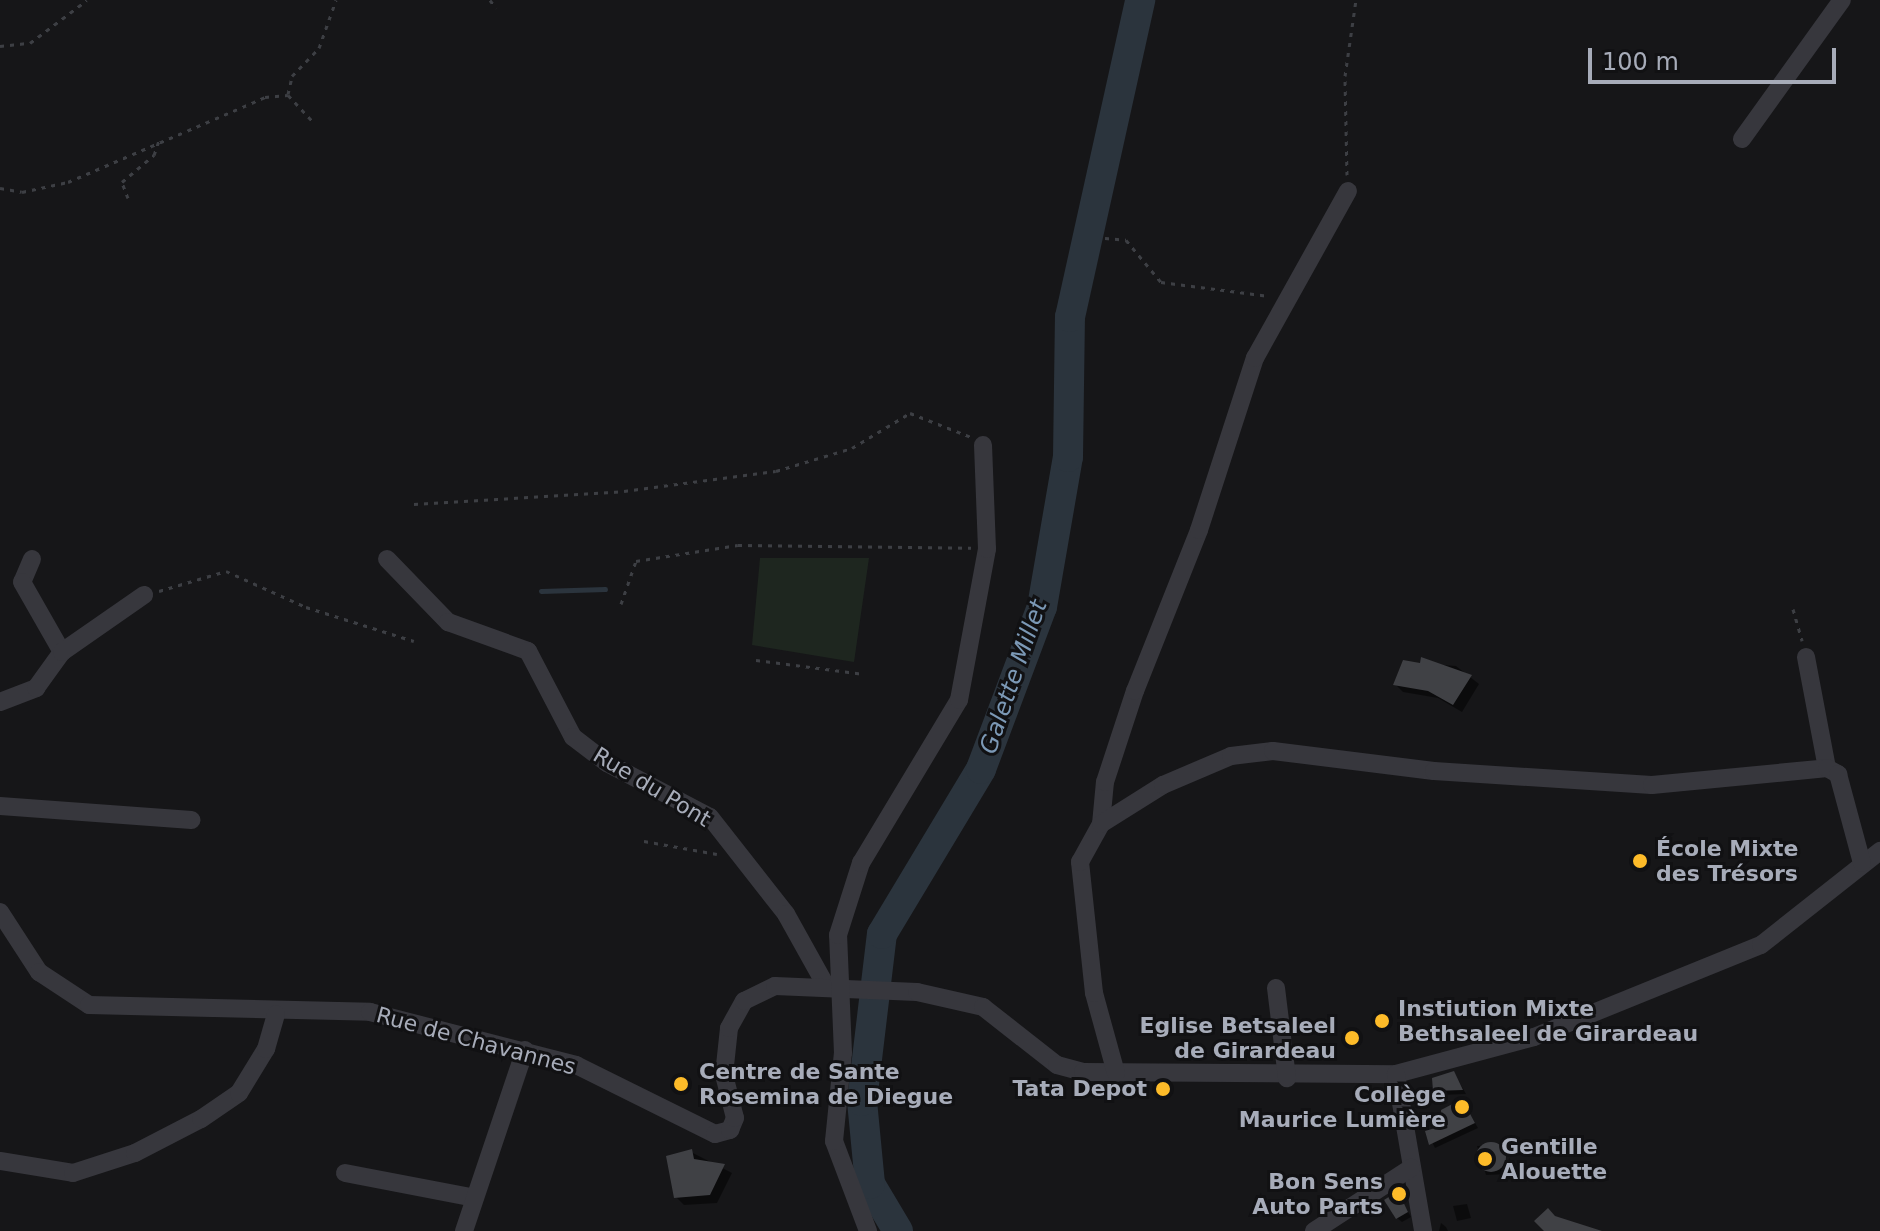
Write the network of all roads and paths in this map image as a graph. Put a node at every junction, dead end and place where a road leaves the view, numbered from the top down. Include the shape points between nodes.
1 (87, 0) edge
2 (336, 0) edge
3 (490, 0) edge
4 (1356, 0) edge
5 (1842, 0) edge
6 (496, 8) dead end
7 (0, 46) edge
8 (288, 95) junction
9 (313, 122) dead end
10 (160, 137) junction
11 (1742, 139) dead end
12 (0, 188) edge
13 (1348, 191) joint
14 (128, 198) dead end
15 (1105, 238) dead end
16 (1285, 298) junction
17 (983, 445) joint
18 (414, 504) dead end
19 (987, 549) junction
20 (32, 559) dead end
21 (387, 559) dead end
22 (144, 595) joint
23 (621, 604) dead end
24 (1793, 609) dead end
25 (414, 641) dead end
26 (62, 652) junction
27 (1806, 657) joint
28 (756, 660) dead end
29 (864, 674) dead end
30 (0, 702) edge
31 (1827, 768) junction
32 (0, 806) edge
33 (191, 820) dead end
34 (1101, 824) junction
35 (644, 841) dead end
36 (1880, 851) edge
37 (744, 859) junction
38 (1862, 863) junction
39 (0, 912) edge
40 (837, 985) junction
41 (1276, 988) dead end
42 (276, 1014) junction
43 (525, 1050) junction
44 (1116, 1073) junction
45 (1396, 1074) junction
46 (1287, 1078) junction
47 (0, 1161) edge
48 (1411, 1168) junction
49 (345, 1173) dead end
50 (475, 1198) junction
51 (464, 1231) edge
52 (868, 1231) edge
53 (1314, 1231) edge
54 (1423, 1231) edge

1 - 7 path via 30,43
2 - 8 path via 319,48 292,76
3 - 6 path
4 - 13 path via 1345,76
5 - 11 street
8 - 9 path
8 - 10 path
10 - 12 path via 68,182 22,192
10 - 14 path via 154,155 122,182
13 - 16 street
15 - 16 path via 1126,240 1161,282
16 - 34 street via 1255,358 1199,530 1135,691 1105,782
17 - 18 path via 910,413 852,448 776,471 624,491
17 - 19 street
19 - 23 path via 738,545 636,561
19 - 40 street via 959,700 861,863 838,935
20 - 26 street via 22,582
21 - 37 street, Rue du Pont via 448,622 528,651 573,737 607,763 710,817
22 - 25 path via 226,571 306,607
22 - 26 street
24 - 27 path
26 - 30 street via 36,688
27 - 31 street
28 - 29 path
31 - 34 street via 1652,785 1273,751 1198,767
31 - 38 street via 1838,774
32 - 33 street
34 - 44 street via 1080,862 1082,906 1094,993
35 - 37 path
36 - 38 street, Rue de Chavannes
37 - 40 street, Rue du Pont
38 - 45 street, Rue de Chavannes via 1761,945 1534,1037
39 - 42 street, Rue de Chavannes via 31,963 89,1005
40 - 43 street, Rue de Chavannes via 775,986 744,1001 723,1050 735,1118 730,1130 715,1134 576,1065
40 - 44 street, Rue de Chavannes via 917,992 983,1007 1057,1065
40 - 52 street via 843,1053 834,1141
41 - 46 street
42 - 43 street, Rue de Chavannes via 313,1007 370,1012
42 - 47 street via 266,1049 239,1093 201,1119 135,1153 73,1173
43 - 50 street
44 - 46 street, Rue de Chavannes
45 - 46 street, Rue de Chavannes
45 - 48 street
48 - 53 street
48 - 54 street
49 - 50 street
50 - 51 street

